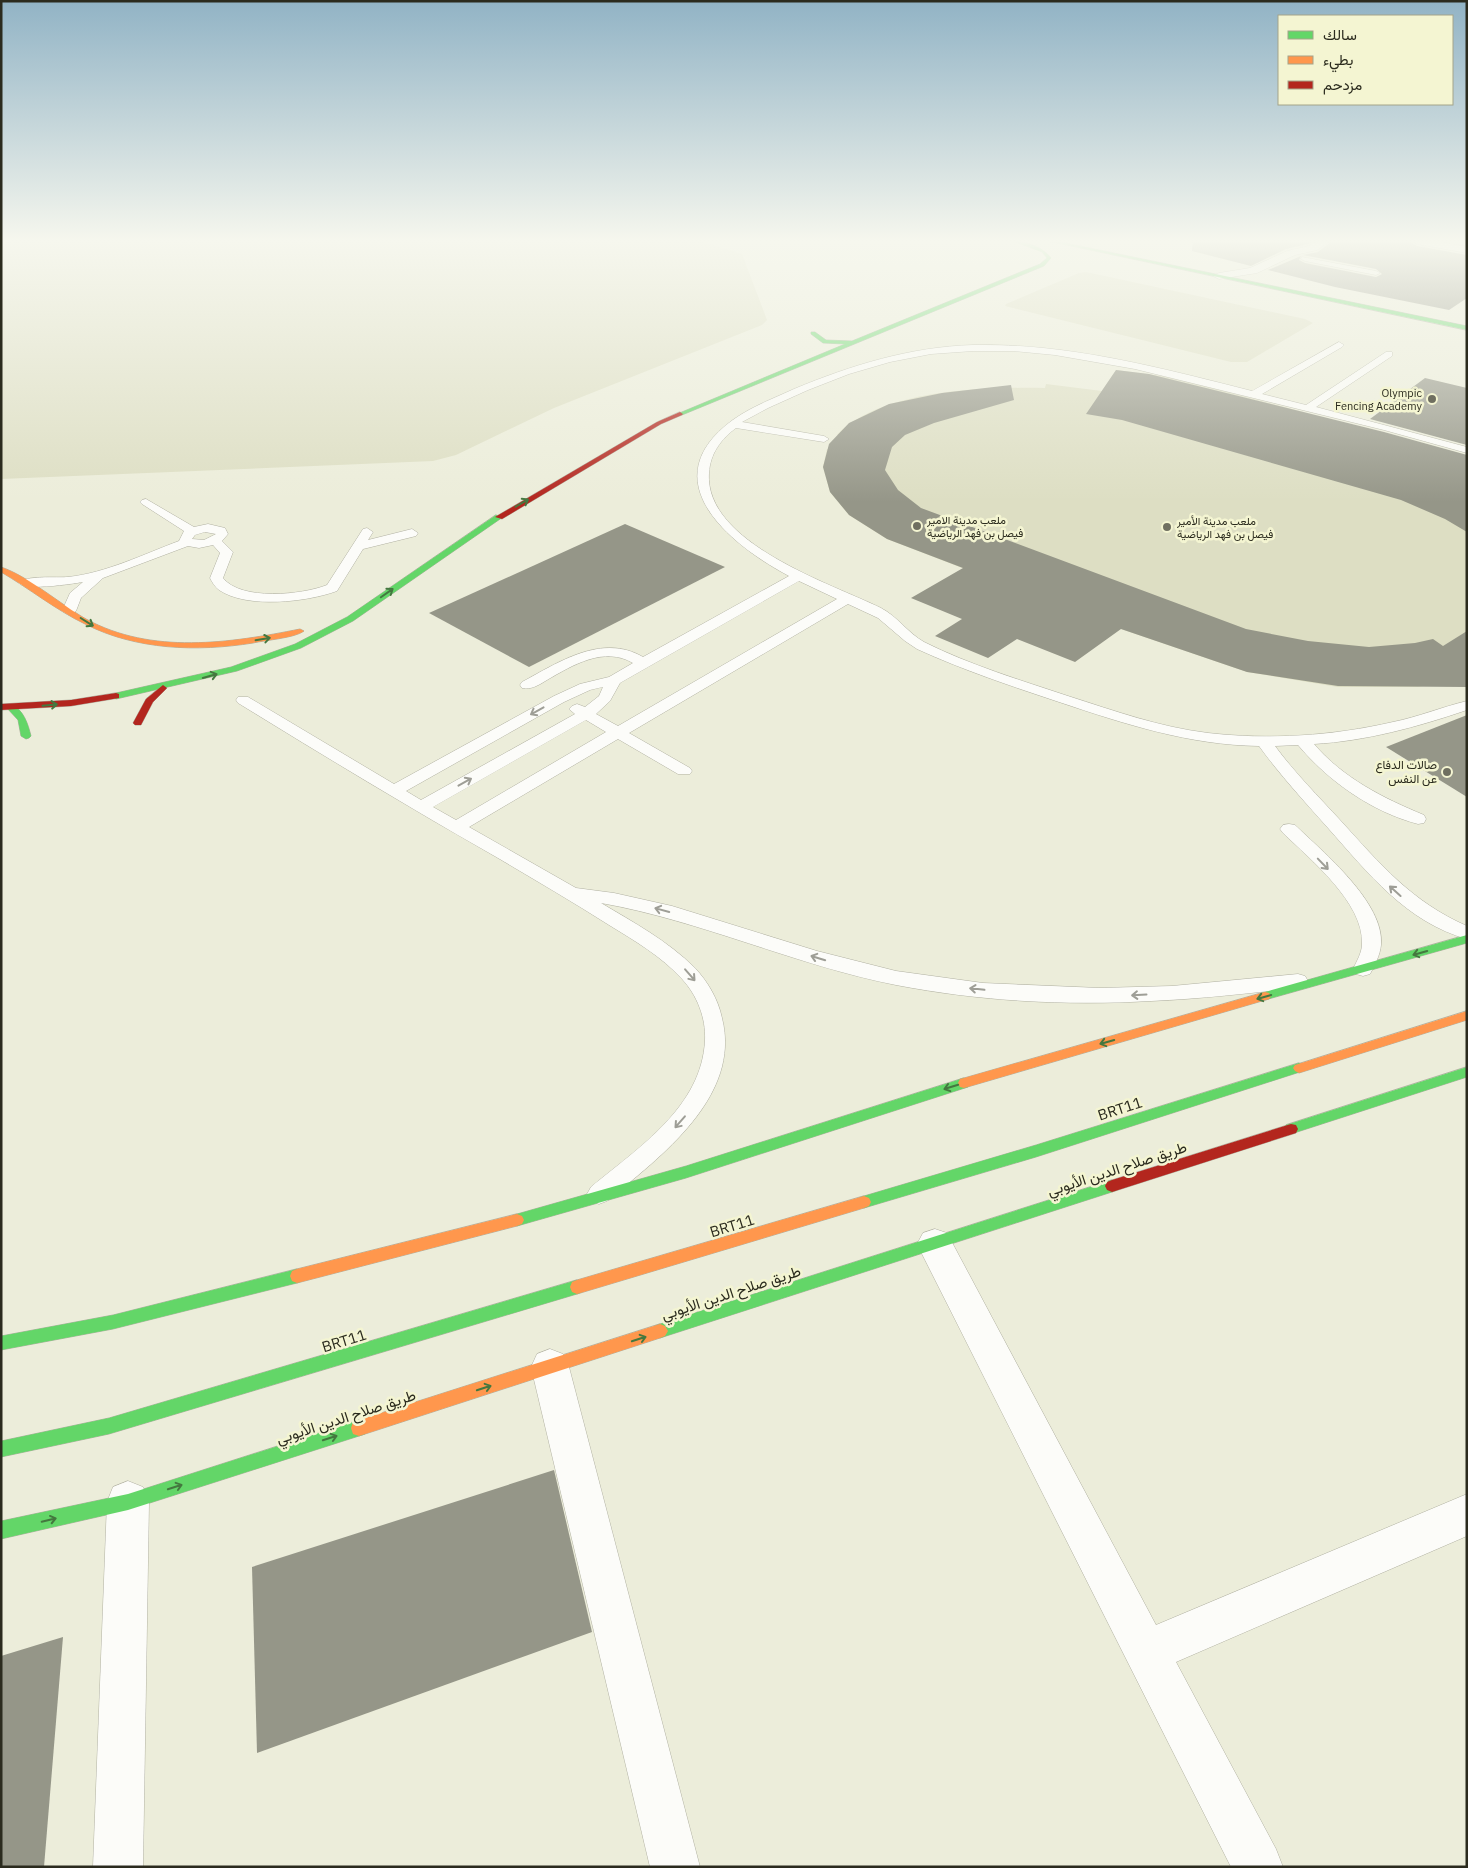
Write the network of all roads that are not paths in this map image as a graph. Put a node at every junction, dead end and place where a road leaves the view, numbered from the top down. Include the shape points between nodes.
1 (888, 328) edge
2 (813, 333) dead end
3 (852, 343) junction
4 (1339, 345) dead end
5 (1389, 354) dead end
6 (1253, 395) junction
7 (1308, 408) junction
8 (733, 424) junction
9 (824, 438) dead end
10 (1467, 450) edge
11 (146, 502) dead end
12 (367, 532) dead end
13 (412, 533) dead end
14 (190, 536) junction
15 (214, 541) joint
16 (358, 546) junction
17 (1, 569) edge
18 (100, 575) junction
19 (798, 576) junction
20 (25, 583) junction
21 (848, 598) junction
22 (371, 604) junction
23 (69, 611) junction
24 (643, 664) junction
25 (614, 680) junction
26 (527, 685) dead end
27 (163, 688) junction
28 (559, 699) junction
29 (243, 700) dead end
30 (1467, 705) edge
31 (6, 707) edge
32 (586, 714) junction
33 (138, 723) dead end
34 (618, 732) junction
35 (26, 736) dead end
36 (1303, 741) junction
37 (1264, 742) junction
38 (684, 771) dead end
39 (394, 792) junction
40 (422, 806) junction
41 (1418, 819) dead end
42 (456, 827) junction
43 (1289, 830) dead end
44 (570, 892) junction
45 (1467, 933) edge
46 (1467, 939) edge
47 (1363, 969) junction
48 (1337, 977) junction
49 (1467, 1015) edge
50 (1467, 1072) edge
51 (592, 1201) junction
52 (935, 1244) junction
53 (1, 1344) edge
54 (550, 1367) junction
55 (1, 1449) edge
56 (128, 1502) junction
57 (1467, 1515) edge
58 (1, 1530) edge
59 (1147, 1652) junction
60 (118, 1867) edge
61 (675, 1867) edge
62 (1258, 1867) edge

1 - 3 main road
2 - 3 main road via 822,340
22 -> 3 main road via 501,516 645,431
4 - 6 lane
5 - 7 lane
6 - 7 lane
6 - 8 lane via 1081,354 1004,348 954,349 908,355 847,372 754,411
7 - 10 lane
8 - 9 lane
8 - 19 lane via 716,440 706,457 702,476 706,495 717,515 737,536
11 - 14 lane
12 - 16 lane
13 - 16 lane
14 - 15 lane via 200,544
14 - 18 lane
15 - 16 lane via 227,552 217,582 233,593 250,596 325,593 332,588
17 - 20 main road
18 - 20 lane via 69,581
18 - 23 lane via 75,596
19 - 21 lane
19 - 24 lane
20 - 23 main road
21 - 34 lane
21 - 37 lane via 886,616 917,644 962,665 1040,692 1169,731
23 -> 22 main road via 95,627 118,635 145,641 210,644 281,636 314,627
27 -> 22 main road via 283,652 326,632
24 - 25 lane
24 - 26 lane via 627,654 596,653 576,659
25 - 28 lane via 585,687
25 - 32 lane via 605,698
31 -> 27 main road via 102,699
27 - 33 main road via 149,701
28 - 32 lane
28 -> 39 lane
29 - 39 lane
30 - 36 lane via 1401,726
31 - 35 main road via 22,719
32 - 34 lane
40 -> 32 lane
34 - 38 lane
34 - 42 lane
36 - 37 lane
36 - 41 lane via 1316,758 1343,780 1387,806
45 -> 37 lane via 1425,914 1398,894 1293,781
39 - 40 lane
40 - 42 lane
42 - 44 lane
43 -> 47 lane via 1348,889 1365,914 1372,942 1370,956
48 -> 44 lane via 1130,995 1072,995 953,986 895,978 840,965 673,913
44 -> 51 lane via 653,943 691,976 704,995 712,1016 715,1039 712,1063 690,1110 670,1133
46 -> 47 main road
47 - 48 main road
48 -> 51 main road via 894,1104 703,1168
49 - 55 main road, BRT11 via 1036,1151 119,1424
50 - 52 main road, طريق صلاح الدين الأيوبي
51 - 53 main road via 122,1321
54 -> 52 main road, طريق صلاح الدين الأيوبي
52 - 59 street
56 -> 54 main road, طريق صلاح الدين الأيوبي
54 - 61 street
58 -> 56 main road, طريق صلاح الدين الأيوبي
56 - 60 street
57 - 59 street
59 - 62 street

